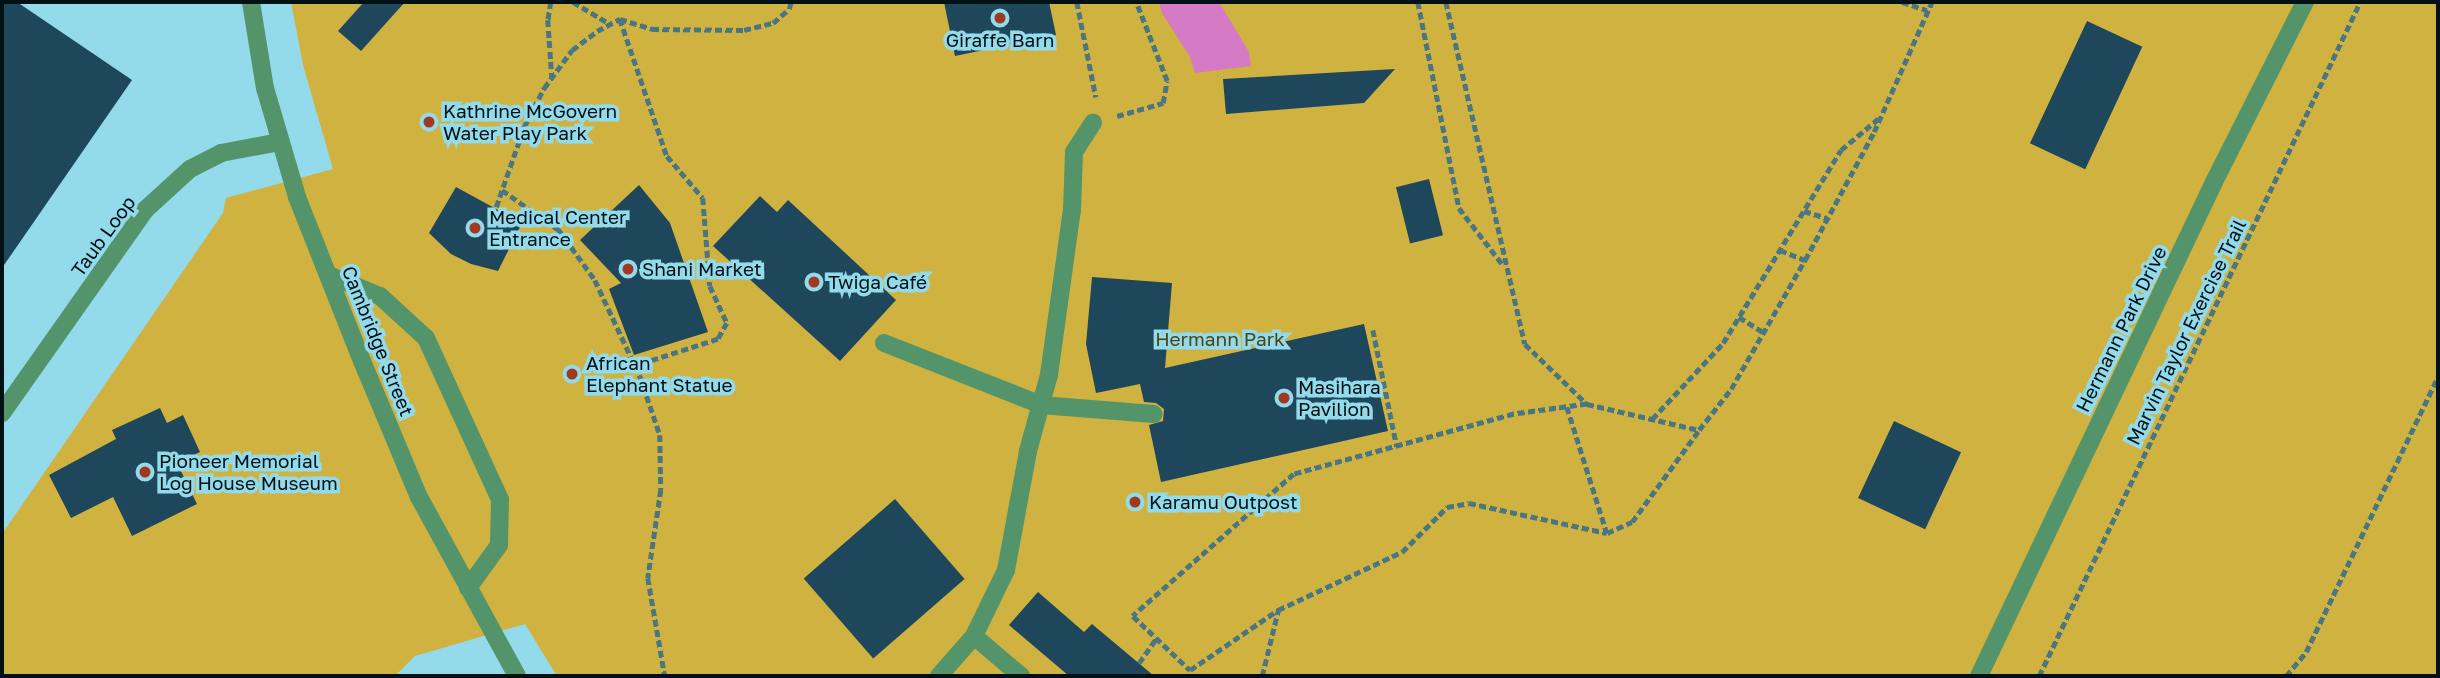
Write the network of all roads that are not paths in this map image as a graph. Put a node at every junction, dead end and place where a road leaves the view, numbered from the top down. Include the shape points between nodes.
1 (251, 2) edge
2 (2305, 2) edge
3 (1093, 123) road end
4 (280, 142) junction
5 (329, 275) junction
6 (884, 344) dead end
7 (1041, 405) junction
8 (2, 413) edge
9 (1154, 414) dead end
10 (468, 588) junction
11 (974, 636) junction
12 (517, 676) edge
13 (939, 676) edge
14 (1021, 676) edge
15 (1979, 676) edge

1 - 4 street, Cambridge Street via 265,88
2 - 15 street, Hermann Park Drive
3 - 7 street via 1074,152 1072,210
4 - 5 street, Cambridge Street
4 - 8 street, Taub Loop via 221,153 190,169 145,210
5 - 10 street, Cambridge Street via 419,497
5 - 10 street via 380,296 426,338 500,500 499,545
6 - 7 street
7 - 9 street
7 - 11 street via 1006,570
10 - 12 street, Cambridge Street
11 - 13 street
11 - 14 street

